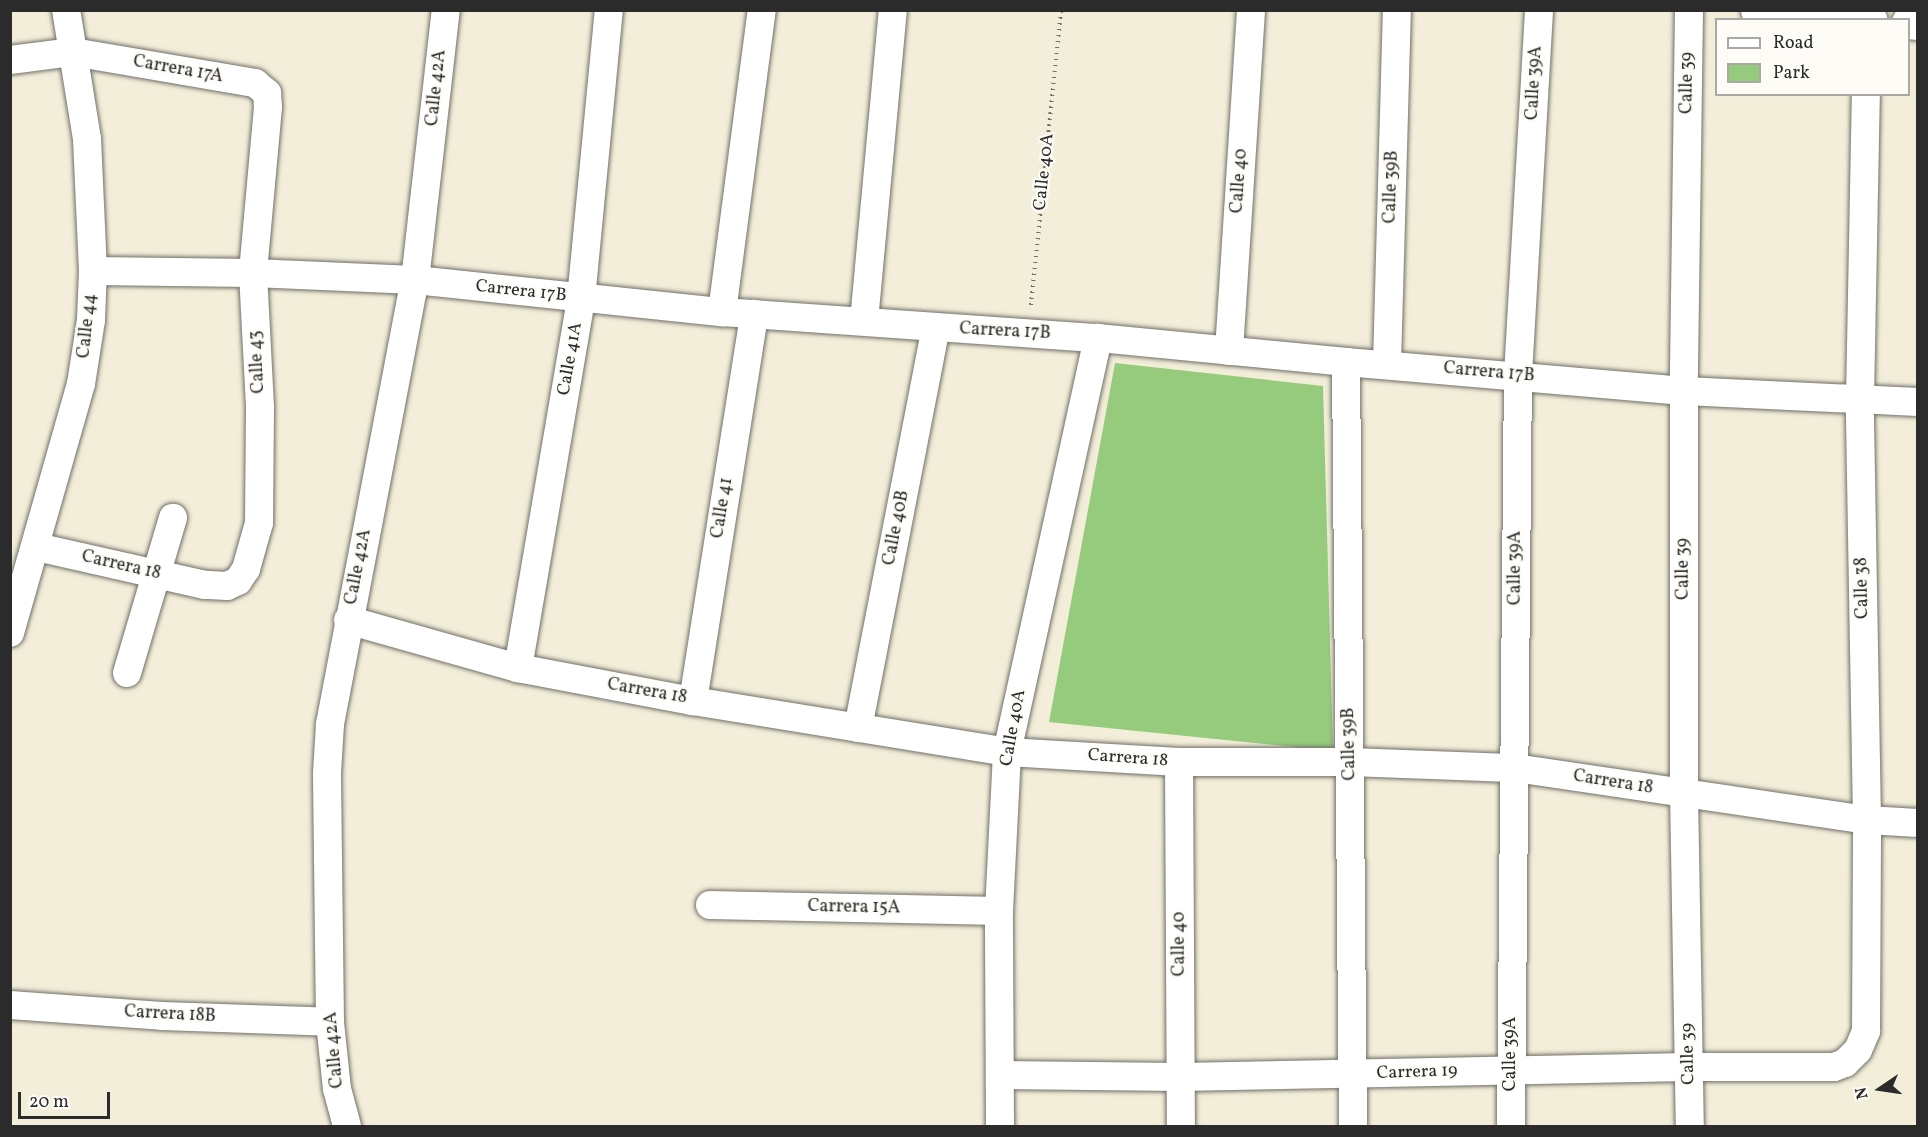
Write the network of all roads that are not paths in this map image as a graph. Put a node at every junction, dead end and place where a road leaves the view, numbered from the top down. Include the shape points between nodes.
1 (66, 10) edge
2 (446, 10) edge
3 (609, 10) edge
4 (762, 10) edge
5 (892, 10) edge
6 (1251, 10) edge
7 (1397, 10) edge
8 (1539, 10) edge
9 (1689, 10) edge
10 (1757, 10) edge
11 (1857, 18) edge
12 (73, 52) junction
13 (10, 60) edge
14 (1866, 96) edge
15 (268, 107) joint
16 (93, 271) junction
17 (253, 273) junction
18 (415, 280) junction
19 (581, 299) junction
20 (722, 312) junction
21 (754, 315) junction
22 (864, 321) junction
23 (936, 328) junction
24 (1098, 338) junction
25 (1229, 351) junction
26 (1346, 362) junction
27 (1387, 364) junction
28 (1518, 375) junction
29 (1684, 391) junction
30 (1860, 399) junction
31 (1917, 402) edge
32 (173, 518) dead end
33 (36, 547) junction
34 (157, 575) junction
35 (206, 585) joint
36 (348, 620) junction
37 (10, 633) edge
38 (518, 668) junction
39 (127, 673) dead end
40 (693, 701) junction
41 (858, 728) junction
42 (1007, 752) junction
43 (1179, 762) junction
44 (1350, 762) junction
45 (1515, 768) junction
46 (1684, 794) junction
47 (1867, 820) junction
48 (1917, 823) edge
49 (710, 905) dead end
50 (999, 911) junction
51 (10, 1005) edge
52 (330, 1022) junction
53 (1689, 1067) junction
54 (1834, 1067) joint
55 (1511, 1070) junction
56 (1000, 1075) junction
57 (1353, 1075) junction
58 (1181, 1077) junction
59 (347, 1126) edge
60 (1000, 1126) edge
61 (1181, 1126) edge
62 (1353, 1126) edge
63 (1511, 1126) edge
64 (1690, 1126) edge

1 - 12 street, Calle 44
2 - 18 street, Calle 42A
3 - 19 street, Calle 41A
4 - 20 street
5 - 22 street
6 - 25 street, Calle 40
7 - 27 street, Calle 39B
8 - 28 street, Calle 39A
9 - 29 street, Calle 39
10 - 11 street
12 - 13 street, Carrera 17A
12 - 15 street, Carrera 17A via 255,83 267,93
12 - 16 street, Calle 44 via 87,140
14 - 30 street, Calle 38
15 - 17 street, Calle 43
16 - 17 street, Carrera 17B
16 - 33 street, Calle 44 via 91,320 81,384
17 - 18 street, Carrera 17B
17 - 35 street, Calle 43 via 260,407 259,523 246,569 238,581
18 - 19 street, Carrera 17B
18 - 36 street, Calle 42A
19 - 20 street, Carrera 17B
19 - 38 street, Calle 41A
20 - 21 street, Carrera 17B
21 - 22 street, Carrera 17B
21 - 40 street, Calle 41
22 - 23 street, Carrera 17B
23 - 24 street, Carrera 17B
23 - 41 street, Calle 40B
24 - 25 street, Carrera 17B
24 - 42 street, Calle 40A
25 - 26 street, Carrera 17B
26 - 27 street, Carrera 17B
26 - 44 street, Calle 39B
27 - 28 street, Carrera 17B
28 - 29 street, Carrera 17B
28 - 45 street, Calle 39A
29 - 30 street, Carrera 17B
29 - 46 street, Calle 39
30 - 31 street, Carrera 17B
30 - 47 street, Calle 38
32 - 34 street
33 - 34 street, Carrera 18
33 - 37 street, Calle 44
34 - 35 street, Carrera 18
34 - 39 street
36 - 38 street, Carrera 18
36 - 52 street, Calle 42A via 330,724 327,773
38 - 40 street, Carrera 18
40 - 41 street, Carrera 18
41 - 42 street, Carrera 18
42 - 43 street, Carrera 18
42 - 50 street, Calle 40A
43 - 44 street, Carrera 18
43 - 58 street, Calle 40
44 - 45 street, Carrera 18
44 - 57 street, Calle 39B
45 - 46 street, Carrera 18
45 - 55 street, Calle 39A
46 - 47 street, Carrera 18
46 - 53 street, Calle 39
47 - 48 street, Carrera 18
47 - 54 street, Calle 38 via 1866,1032 1858,1050 1845,1063
49 - 50 street, Carrera 15A
50 - 56 street, Calle 40A
51 - 52 street, Carrera 18B
52 - 59 street, Calle 42A via 337,1089
53 - 54 street, Carrera 19
53 - 55 street, Carrera 19
53 - 64 street, Calle 39
55 - 57 street, Carrera 19
55 - 63 street, Calle 39A
56 - 58 street, Carrera 19
56 - 60 street, Calle 40A
57 - 58 street, Carrera 19
57 - 62 street, Calle 39B
58 - 61 street, Calle 40

